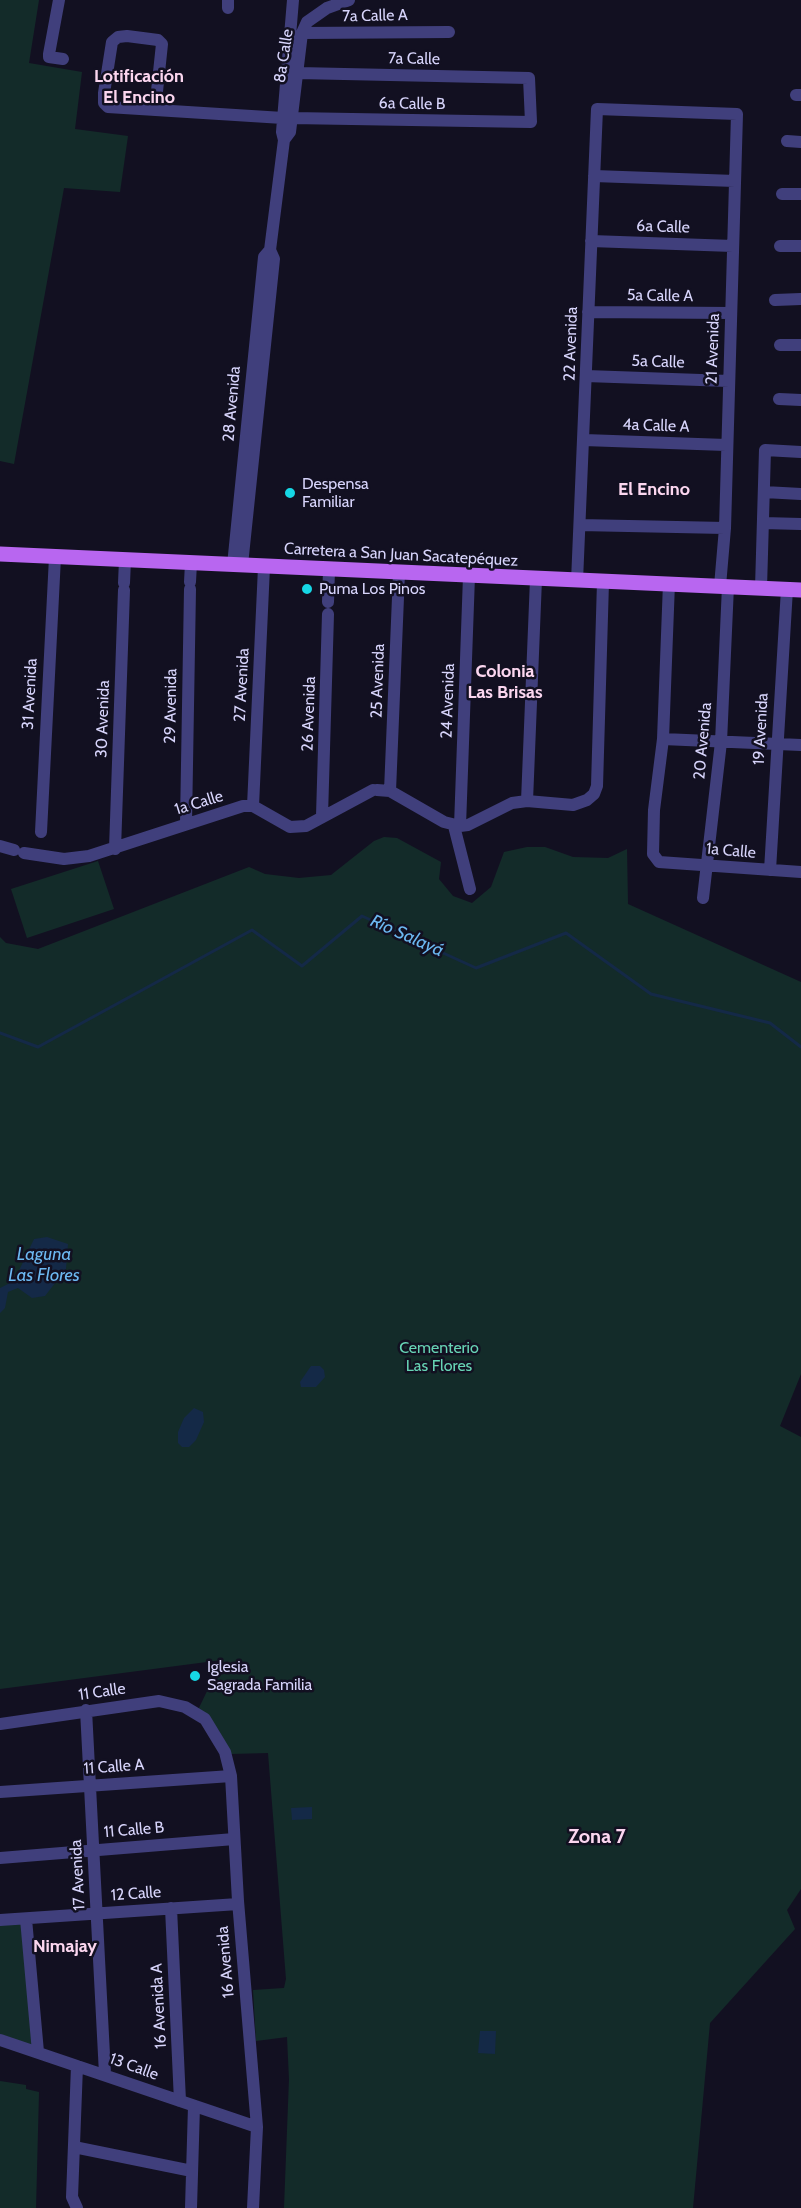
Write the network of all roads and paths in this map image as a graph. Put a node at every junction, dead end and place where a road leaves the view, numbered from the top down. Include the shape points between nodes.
1 (60, 0) edge
2 (293, 0) edge
3 (349, 0) edge
4 (327, 4) edge
5 (449, 32) dead end
6 (302, 33) junction
7 (63, 59) dead end
8 (298, 73) junction
9 (155, 110) junction
10 (737, 114) joint
11 (287, 118) junction
12 (531, 122) joint
13 (787, 141) dead end
14 (801, 142) edge
15 (594, 176) junction
16 (735, 181) junction
17 (782, 194) dead end
18 (801, 194) edge
19 (591, 241) junction
20 (733, 246) junction
21 (780, 246) dead end
22 (801, 246) edge
23 (801, 299) edge
24 (775, 300) dead end
25 (588, 312) junction
26 (731, 314) junction
27 (780, 345) dead end
28 (801, 345) edge
29 (586, 376) junction
30 (729, 381) junction
31 (778, 399) dead end
32 (801, 400) edge
33 (584, 440) junction
34 (726, 445) junction
35 (801, 452) edge
36 (764, 492) junction
37 (801, 494) edge
38 (763, 523) junction
39 (801, 524) edge
40 (580, 525) junction
41 (725, 528) junction
42 (0, 554) edge
43 (55, 557) junction
44 (238, 559) junction
45 (125, 560) junction
46 (190, 563) junction
47 (264, 567) junction
48 (329, 570) junction
49 (399, 573) junction
50 (469, 576) junction
51 (536, 579) junction
52 (578, 581) junction
53 (603, 582) junction
54 (669, 583) junction
55 (724, 586) junction
56 (761, 588) junction
57 (794, 590) edge
58 (663, 739) junction
59 (721, 742) junction
60 (777, 743) junction
61 (801, 745) edge
62 (380, 790) junction
63 (528, 801) junction
64 (253, 806) junction
65 (322, 816) junction
66 (186, 823) junction
67 (457, 826) junction
68 (41, 832) dead end
69 (0, 846) edge
70 (115, 849) junction
71 (707, 865) junction
72 (770, 870) junction
73 (801, 872) edge
74 (470, 889) dead end
75 (703, 898) dead end
76 (86, 1710) junction
77 (205, 1719) joint
78 (0, 1724) edge
79 (231, 1776) junction
80 (90, 1786) junction
81 (0, 1792) edge
82 (234, 1839) junction
83 (93, 1850) junction
84 (0, 1858) edge
85 (238, 1904) junction
86 (171, 1908) junction
87 (97, 1914) junction
88 (26, 1919) junction
89 (0, 1920) edge
90 (0, 2040) edge
91 (38, 2052) junction
92 (78, 2066) junction
93 (105, 2074) junction
94 (180, 2101) junction
95 (194, 2106) junction
96 (256, 2127) junction
97 (74, 2146) junction
98 (192, 2171) junction
99 (75, 2206) edge
100 (191, 2208) edge
101 (253, 2208) edge

1 - 7 street via 49,57
2 - 11 street, 28 Avenida
3 - 4 street, 8a Calle
4 - 6 street, 8a Calle via 307,22
5 - 6 street, 7a Calle A
6 - 8 street, 8a Calle
8 - 11 street, 8a Calle
8 - 12 street, 7a Calle via 529,78
9 - 9 street, 6a Calle B via 162,44 158,40 118,38 112,42 104,103 108,107
9 - 11 street, 6a Calle B
10 - 15 street, 22 Avenida via 597,109
10 - 16 street, 21 Avenida
11 - 12 street, 6a Calle B
11 - 44 street, 28 Avenida
13 - 14 street
15 - 16 street
15 - 19 street, 22 Avenida
16 - 20 street, 21 Avenida
17 - 18 street
19 - 20 street, 6a Calle
19 - 25 street, 22 Avenida
20 - 26 street, 21 Avenida
21 - 22 street
23 - 24 street
25 - 26 street, 5a Calle A
25 - 29 street, 22 Avenida
26 - 30 street, 21 Avenida
27 - 28 street
29 - 30 street, 5a Calle
29 - 33 street, 22 Avenida
30 - 34 street, 21 Avenida
31 - 32 street
33 - 34 street, 4a Calle A
33 - 40 street, 22 Avenida
34 - 41 street, 21 Avenida
35 - 36 street via 765,450
36 - 37 street
36 - 38 street
38 - 39 street
38 - 56 street
40 - 41 street
40 - 52 street, 22 Avenida
41 - 55 street, 21 Avenida
42 - 43 main road, Carretera a San Juan Sacatepéquez
43 - 45 main road, Carretera a San Juan Sacatepéquez
43 - 68 street, 31 Avenida
44 - 46 main road, Carretera a San Juan Sacatepéquez
44 - 47 main road, Carretera a San Juan Sacatepéquez
45 - 46 main road, Carretera a San Juan Sacatepéquez
45 - 70 street, 30 Avenida
46 - 66 street, 29 Avenida
47 - 48 main road, Carretera a San Juan Sacatepéquez
47 - 64 street, 27 Avenida
48 - 49 main road, Carretera a San Juan Sacatepéquez
48 - 65 street, 26 Avenida
49 - 50 main road, Carretera a San Juan Sacatepéquez
49 - 62 street, 25 Avenida
50 - 51 main road, Carretera a San Juan Sacatepéquez
50 - 67 street, 24 Avenida
51 - 52 main road, Carretera a San Juan Sacatepéquez
51 - 63 street
52 - 53 main road, Carretera a San Juan Sacatepéquez
53 - 54 main road, Carretera a San Juan Sacatepéquez
53 - 63 street via 597,786 594,794 580,804
54 - 55 main road, Carretera a San Juan Sacatepéquez
54 - 58 street
55 - 56 main road, Carretera a San Juan Sacatepéquez
55 - 59 street, 20 Avenida
56 - 57 main road, Carretera a San Juan Sacatepéquez
57 - 60 street, 19 Avenida
58 - 59 street
58 - 71 street, 1a Calle via 653,854 659,862
59 - 60 street
59 - 71 street, 20 Avenida
60 - 61 street
60 - 72 street, 19 Avenida
62 - 65 street
62 - 67 street
63 - 67 street via 512,803
64 - 65 street via 290,828 306,826
64 - 66 street, 1a Calle
66 - 70 street, 1a Calle
67 - 74 street, 24 Avenida
69 - 70 street, 1a Calle via 64,859
71 - 72 street, 1a Calle
71 - 75 street, 20 Avenida
72 - 73 street, 1a Calle
76 - 77 street, 11 Calle via 159,1701 185,1707
76 - 78 street, 11 Calle
76 - 80 street, 17 Avenida
77 - 79 street, 16 Avenida via 225,1752
79 - 80 street, 11 Calle A
79 - 82 street, 16 Avenida
80 - 81 street, 11 Calle A
80 - 83 street, 17 Avenida
82 - 83 street, 11 Calle B
82 - 85 street, 16 Avenida
83 - 84 street, 11 Calle B
83 - 87 street, 17 Avenida
85 - 86 street, 12 Calle
85 - 96 street, 16 Avenida
86 - 87 street, 12 Calle
86 - 94 street, 16 Avenida A
87 - 88 street, 12 Calle
87 - 93 street, 17 Avenida
88 - 89 street, 12 Calle
88 - 91 street
90 - 91 street, 13 Calle
91 - 92 street, 13 Calle
92 - 93 street, 13 Calle
92 - 97 street
93 - 94 street, 13 Calle
94 - 95 street, 13 Calle
95 - 96 street, 13 Calle
95 - 98 street
96 - 101 street, 16 Avenida
97 - 98 street
97 - 99 street
98 - 100 street

